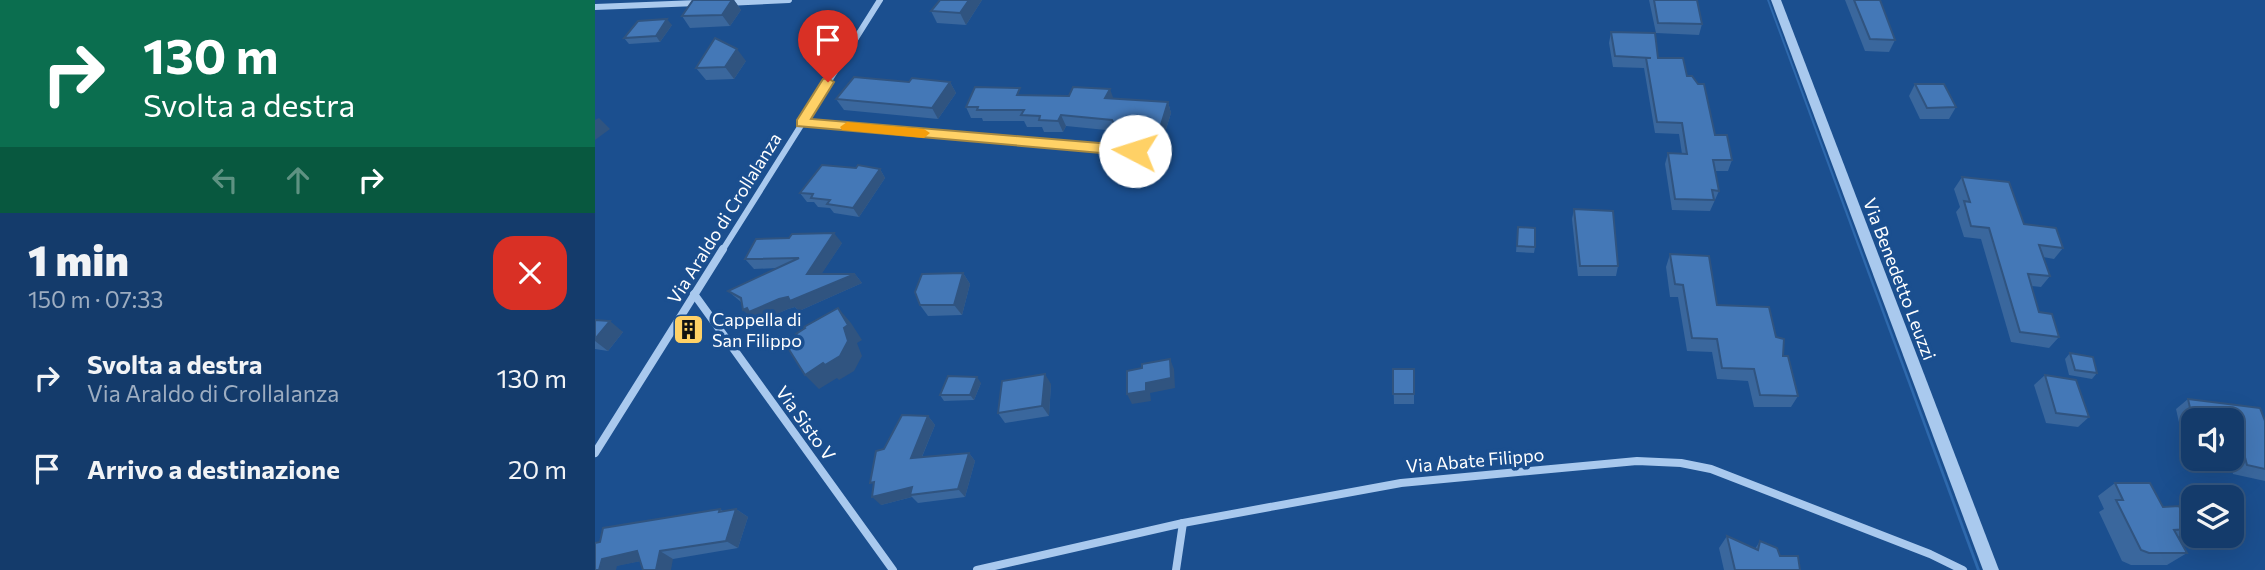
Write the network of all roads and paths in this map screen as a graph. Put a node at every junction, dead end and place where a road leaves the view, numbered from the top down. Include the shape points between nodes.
1 (789, 0) edge
2 (880, 0) edge
3 (1776, 0) edge
4 (703, 3) edge
5 (716, 3) edge
6 (595, 7) edge
7 (801, 123) junction
8 (1135, 151) dead end
9 (694, 294) junction
10 (595, 453) edge
11 (1183, 523) junction
12 (893, 570) edge
13 (977, 570) edge
14 (1176, 570) edge
15 (1963, 570) edge
16 (1991, 570) edge

1 - 5 street
2 - 7 street, Via Araldo di Crollalanza
3 - 16 street, Via Benedetto Leuzzi
4 - 6 street
7 - 8 street
7 - 9 street, Via Araldo di Crollalanza
9 - 10 street, Via Araldo di Crollalanza
9 - 12 street, Via Sisto V
11 - 13 street, Via Abate Filippo
11 - 14 street
11 - 15 street, Via Abate Filippo via 1401,483 1637,461 1681,463 1768,490

